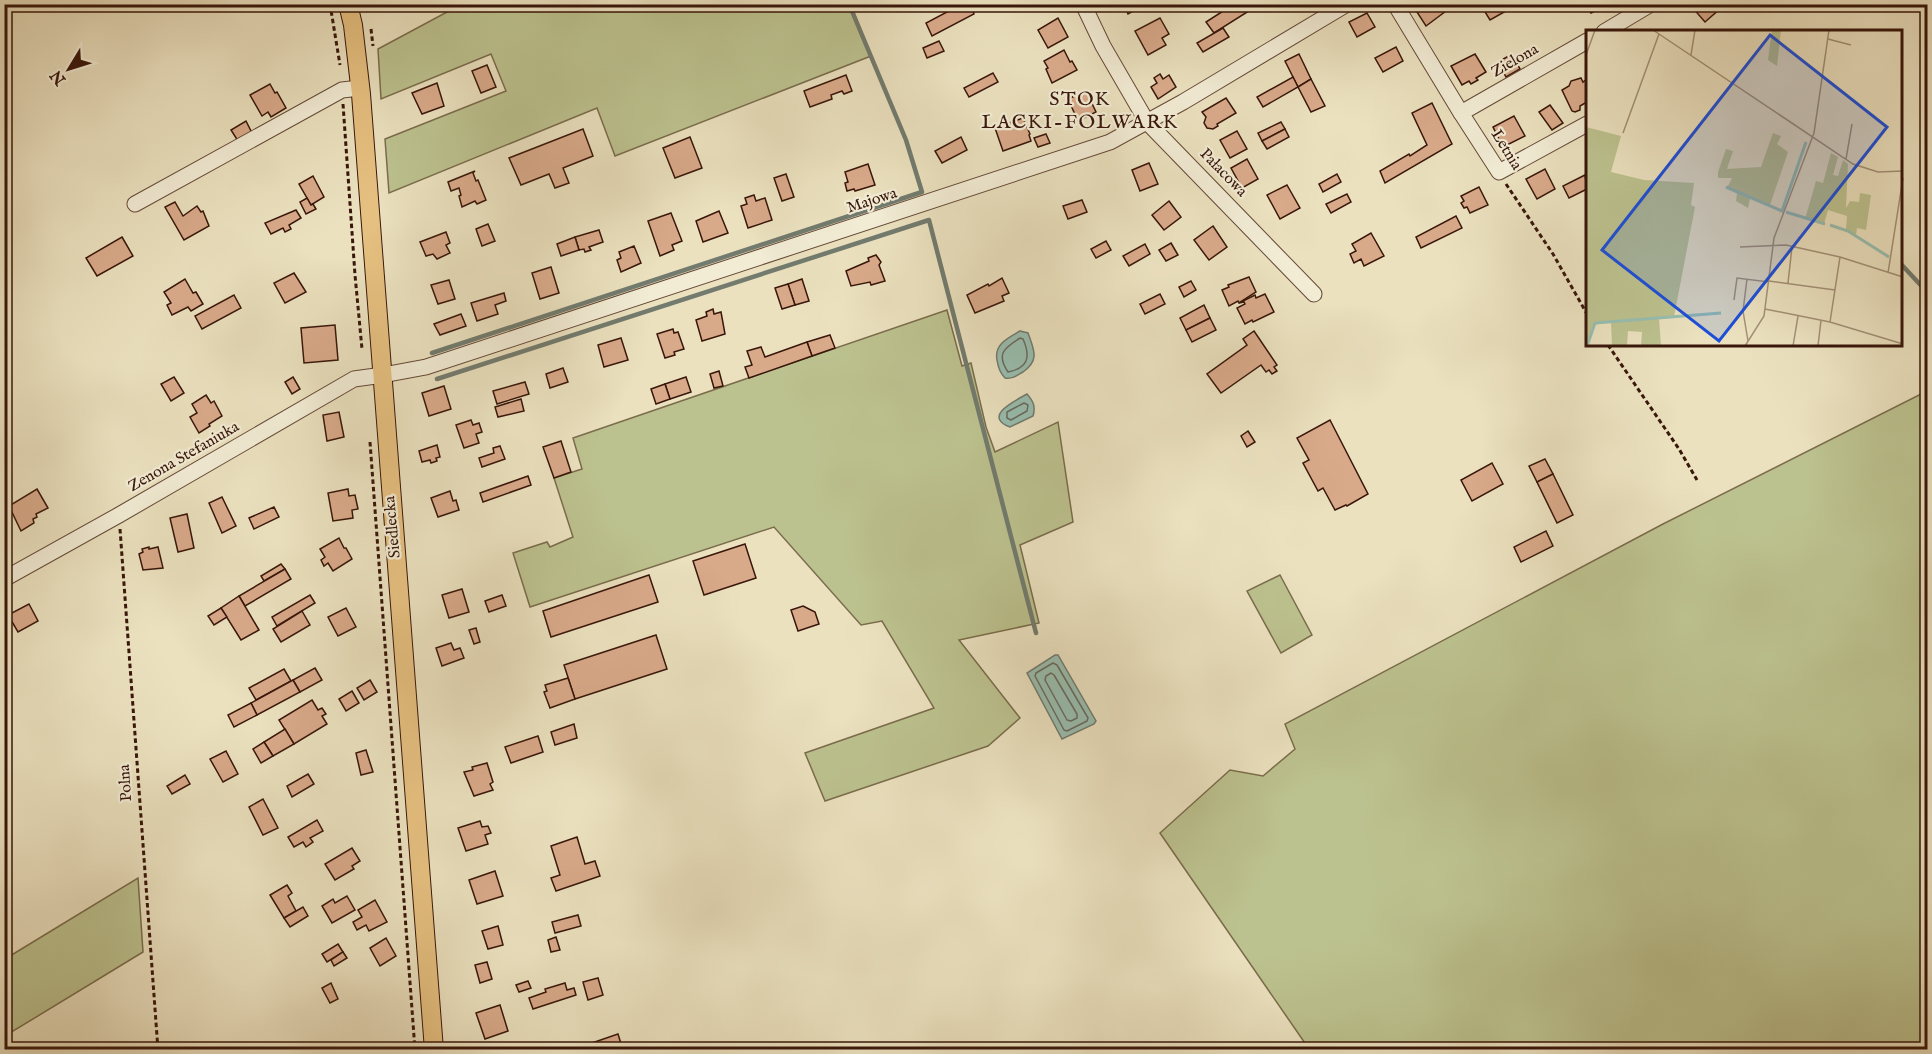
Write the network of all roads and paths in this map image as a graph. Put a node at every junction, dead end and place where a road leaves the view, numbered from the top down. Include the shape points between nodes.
1 (330, 4) edge
2 (348, 4) edge
3 (1083, 4) edge
4 (1347, 4) edge
5 (1395, 4) edge
6 (1651, 4) edge
7 (1607, 30) edge
8 (1586, 42) edge
9 (351, 89) junction
10 (1461, 113) junction
11 (1148, 122) junction
12 (1586, 125) edge
13 (1499, 172) junction
14 (135, 204) dead end
15 (1314, 294) dead end
16 (1586, 312) edge
17 (1609, 346) edge
18 (374, 376) junction
19 (369, 436) dead end
20 (1697, 480) dead end
21 (119, 515) junction
22 (4, 579) edge
23 (158, 1050) edge
24 (415, 1050) edge
25 (434, 1050) edge

1 - 9 path
2 - 9 main road, Siedlecka via 353,24
3 - 11 street, Pałacowa
4 - 11 street, Majowa
5 - 10 street, Letnia
6 - 7 street
8 - 10 street, Zielona
9 - 14 street
9 - 18 main road, Siedlecka
9 - 18 path via 355,275
10 - 13 street, Letnia
11 - 15 street, Pałacowa
11 - 18 street, Majowa via 1110,142 426,367
12 - 13 street
13 - 16 path, Letnia
17 - 20 path
18 - 21 street, Zenona Stefaniuka via 354,379
18 - 25 main road, Siedlecka via 390,496
19 - 24 path
21 - 22 street, Zenona Stefaniuka
21 - 23 path, Polna

